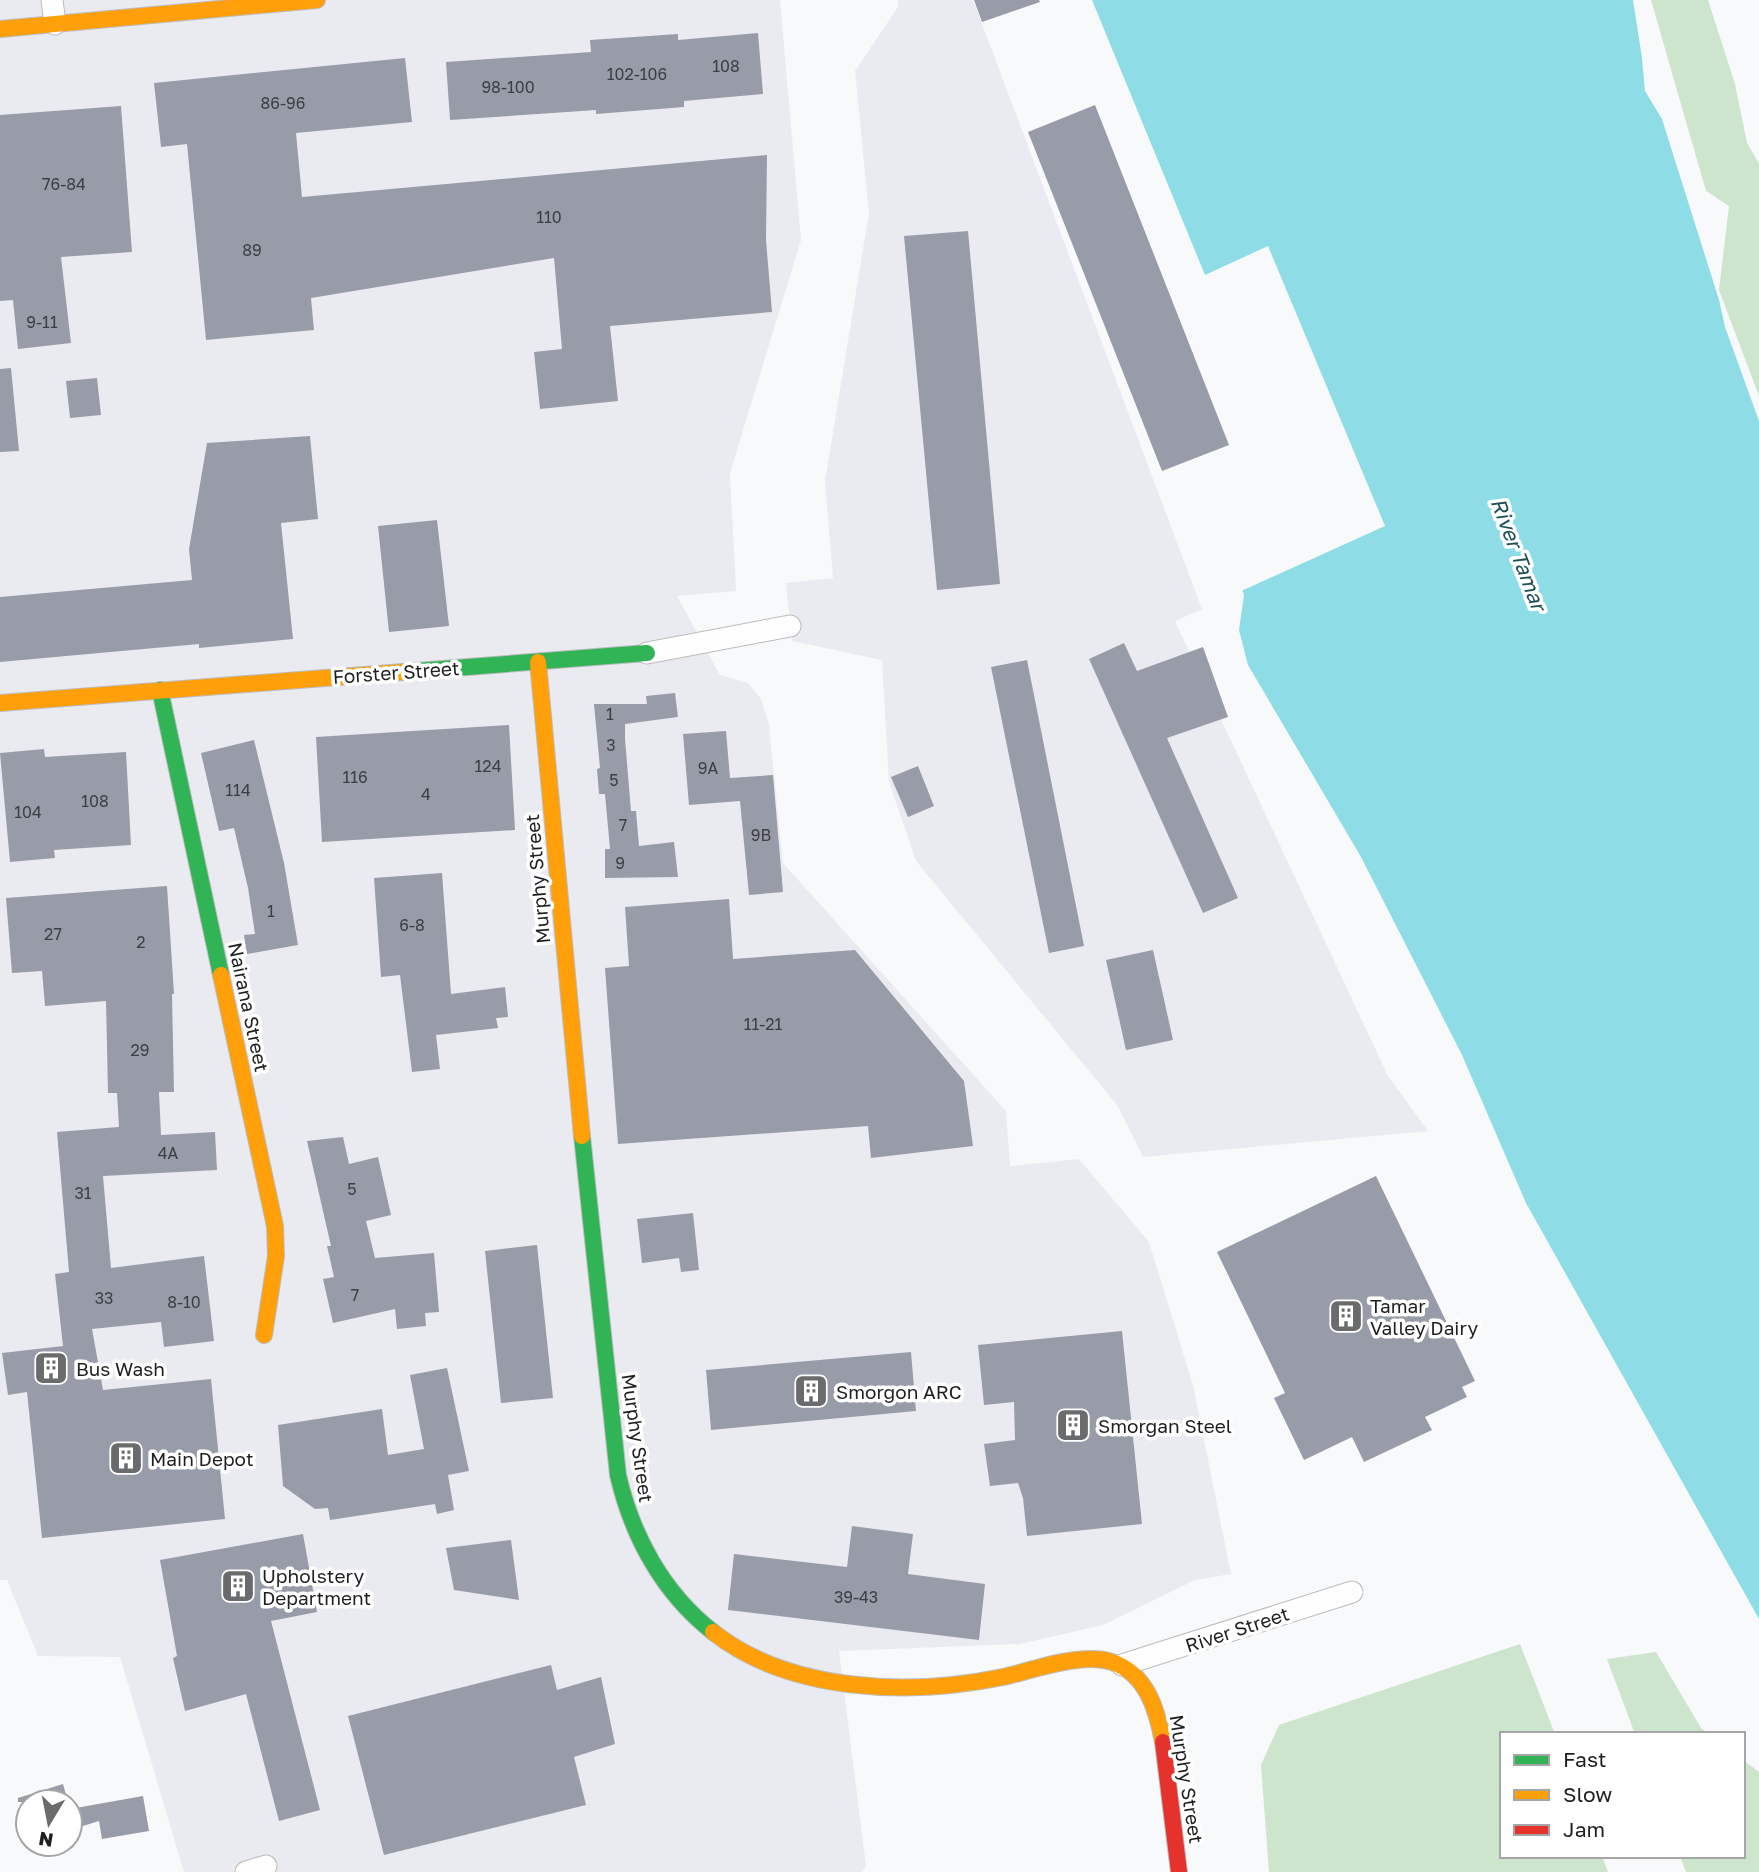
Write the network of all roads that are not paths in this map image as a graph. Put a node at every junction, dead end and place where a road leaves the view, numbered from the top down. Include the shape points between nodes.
1 (52, 0) edge
2 (317, 0) edge
3 (55, 23) junction
4 (0, 29) edge
5 (790, 626) dead end
6 (647, 653) joint
7 (538, 662) junction
8 (160, 690) junction
9 (0, 703) edge
10 (264, 1335) dead end
11 (1352, 1592) dead end
12 (1122, 1665) junction
13 (267, 1866) dead end
14 (246, 1872) edge
15 (1179, 1872) edge

1 - 3 street
2 - 3 street
3 - 4 street
5 - 6 street, Forster Street
6 - 7 street, Forster Street
7 - 8 street, Forster Street
7 - 12 street, Murphy Street via 618,1475 629,1520 643,1550 693,1616 738,1651 830,1683 949,1685 1085,1658
8 - 9 street, Forster Street
8 - 10 street, Nairana Street via 275,1226 276,1256
11 - 12 street, River Street
12 - 15 street, Murphy Street via 1149,1693 1161,1728
13 - 14 street

